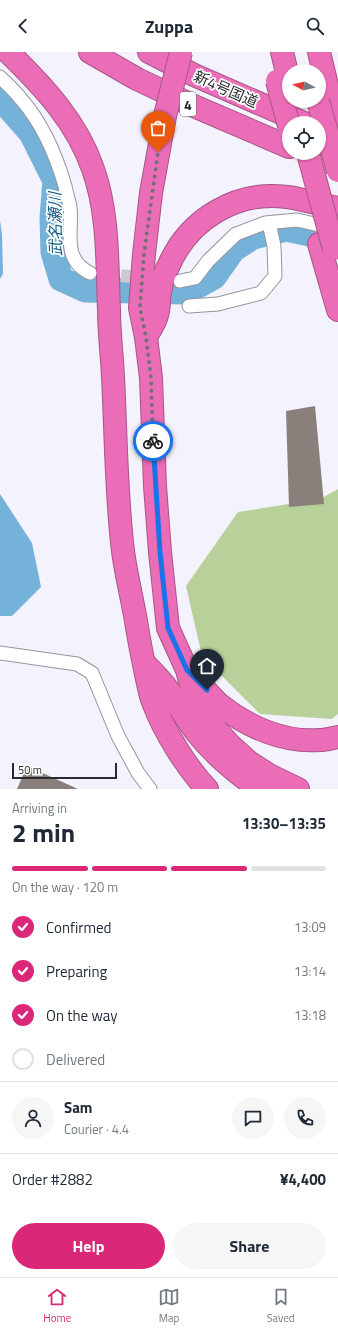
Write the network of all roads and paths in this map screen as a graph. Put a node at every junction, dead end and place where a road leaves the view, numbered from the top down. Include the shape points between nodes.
1 (8, 52) edge
2 (90, 52) edge
3 (149, 52) edge
4 (167, 52) edge
5 (181, 52) edge
6 (282, 52) edge
7 (307, 52) edge
8 (319, 52) edge
9 (283, 64) edge
10 (310, 64) edge
11 (320, 64) edge
12 (0, 77) edge
13 (326, 103) edge
14 (326, 108) edge
15 (158, 112) junction
16 (288, 116) edge
17 (338, 123) edge
18 (326, 132) edge
19 (338, 137) edge
20 (282, 144) edge
21 (299, 160) edge
22 (310, 160) edge
23 (322, 160) edge
24 (338, 166) edge
25 (338, 171) edge
26 (338, 208) edge
27 (270, 223) junction
28 (332, 246) edge
29 (90, 273) tunnel mouth
30 (180, 281) dead end
31 (189, 306) dead end
32 (338, 310) edge
33 (146, 337) junction
34 (112, 348) junction
35 (0, 653) edge
36 (143, 662) junction
37 (187, 670) junction
38 (338, 737) edge
39 (150, 789) edge
40 (207, 789) edge
41 (261, 789) edge
42 (298, 789) edge

1 - 34 highway via 54,100 71,124 94,170 105,221
2 - 20 highway, 新4号国道 / 4 via 137,79
3 - 16 highway, 新4号国道 / 4 via 194,75
4 - 15 highway
5 - 15 highway, bridge
6 - 9 highway
7 - 10 highway
8 - 11 highway
12 - 29 street via 22,100 43,130 59,165 70,208 69,240 75,259 83,270
13 - 17 highway
14 - 25 highway, bridge
15 - 33 highway via 140,308
15 - 34 highway via 139,184 127,317
18 - 19 highway
21 - 28 highway
22 - 28 highway, bridge
23 - 24 highway
26 - 33 highway via 287,197 268,197 235,202 206,217 179,245 168,265 160,288 157,316
27 - 28 street via 297,220
27 - 30 street via 236,234 208,261 195,278
27 - 31 street via 275,276 261,292 218,304
28 - 32 highway
33 - 37 highway via 151,378 155,486 168,628
34 - 36 highway via 123,552
35 - 39 street via 77,664 92,673 118,736 138,773
36 - 40 highway via 152,701 167,732
36 - 41 highway via 168,690 184,715 215,752 234,770
37 - 38 highway via 219,704 253,726 297,739 319,740
37 - 42 highway via 196,699 211,724 231,746 269,775

